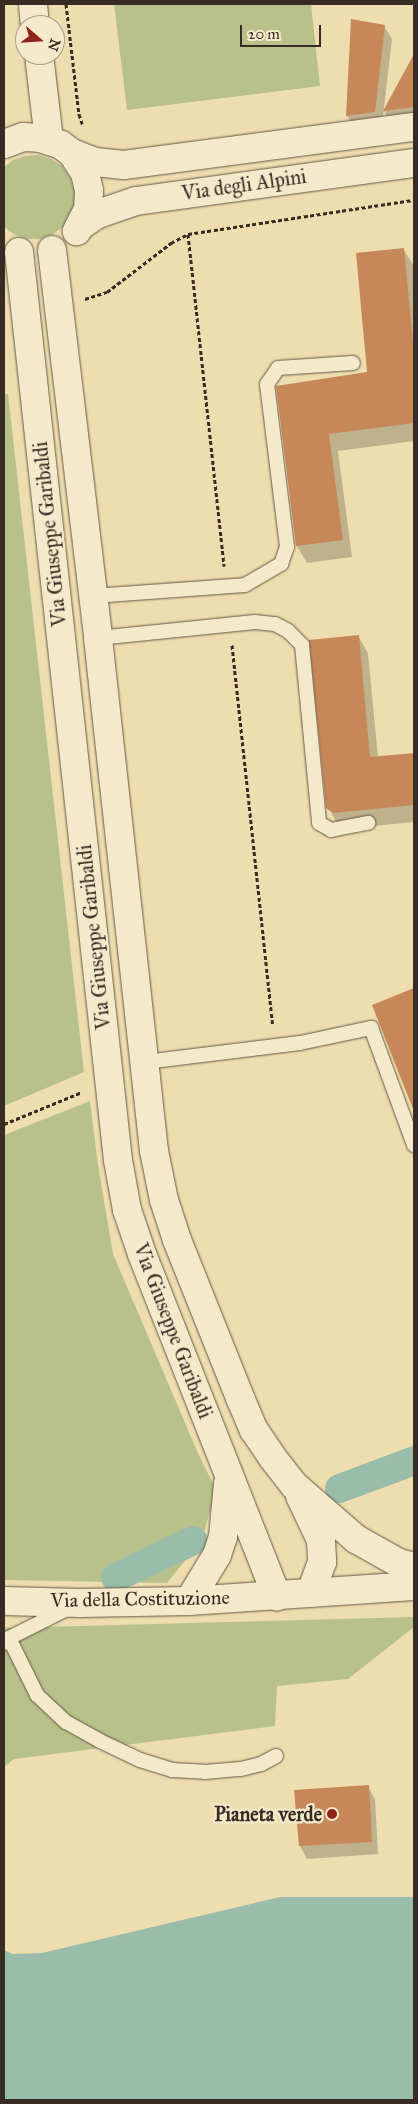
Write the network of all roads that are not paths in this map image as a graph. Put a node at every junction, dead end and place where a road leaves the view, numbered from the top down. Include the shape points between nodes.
1 (42, 65) edge
2 (414, 126) edge
3 (69, 142) junction
4 (4, 144) edge
5 (414, 163) edge
6 (80, 226) junction
7 (11, 249) edge
8 (52, 250) junction
9 (352, 363) dead end
10 (93, 596) junction
11 (98, 638) junction
12 (368, 823) dead end
13 (145, 1062) junction
14 (414, 1145) edge
15 (228, 1474) junction
16 (295, 1486) junction
17 (414, 1568) edge
18 (414, 1586) edge
19 (311, 1593) junction
20 (277, 1596) junction
21 (4, 1601) edge
22 (190, 1601) junction
23 (80, 1602) junction
24 (7, 1641) edge
25 (276, 1756) dead end

1 - 3 street
2 - 3 street via 124,165 95,162
3 - 4 street via 23,138
3 - 6 street via 85,173 89,191 88,209
5 - 6 street, Via degli Alpini via 136,201 98,214
6 - 8 street via 68,240
7 - 8 street via 35,253
7 - 15 street, Via Giuseppe Garibaldi via 118,1160 127,1210 142,1254
8 - 10 street, Via Giuseppe Garibaldi
9 - 10 lane via 278,368 267,384 287,547 281,564 245,585
10 - 11 street, Via Giuseppe Garibaldi
11 - 12 lane via 255,622 275,624 288,631 302,645 318,823 332,830
11 - 13 street, Via Giuseppe Garibaldi
13 - 14 lane via 300,1043 371,1028
13 - 16 street, Via Giuseppe Garibaldi via 154,1151 164,1200 177,1240 254,1430
15 - 20 street, Via Giuseppe Garibaldi
15 - 22 street via 223,1538
16 - 17 street via 356,1539
16 - 19 street via 321,1540 322,1562
18 - 19 street, Via della Costituzione
19 - 20 street, Via della Costituzione
20 - 22 street, Via della Costituzione
21 - 23 street, Via della Costituzione
22 - 23 street, Via della Costituzione
23 - 24 lane
24 - 25 lane via 37,1694 58,1715 100,1741 140,1760 172,1770 205,1772 241,1769

